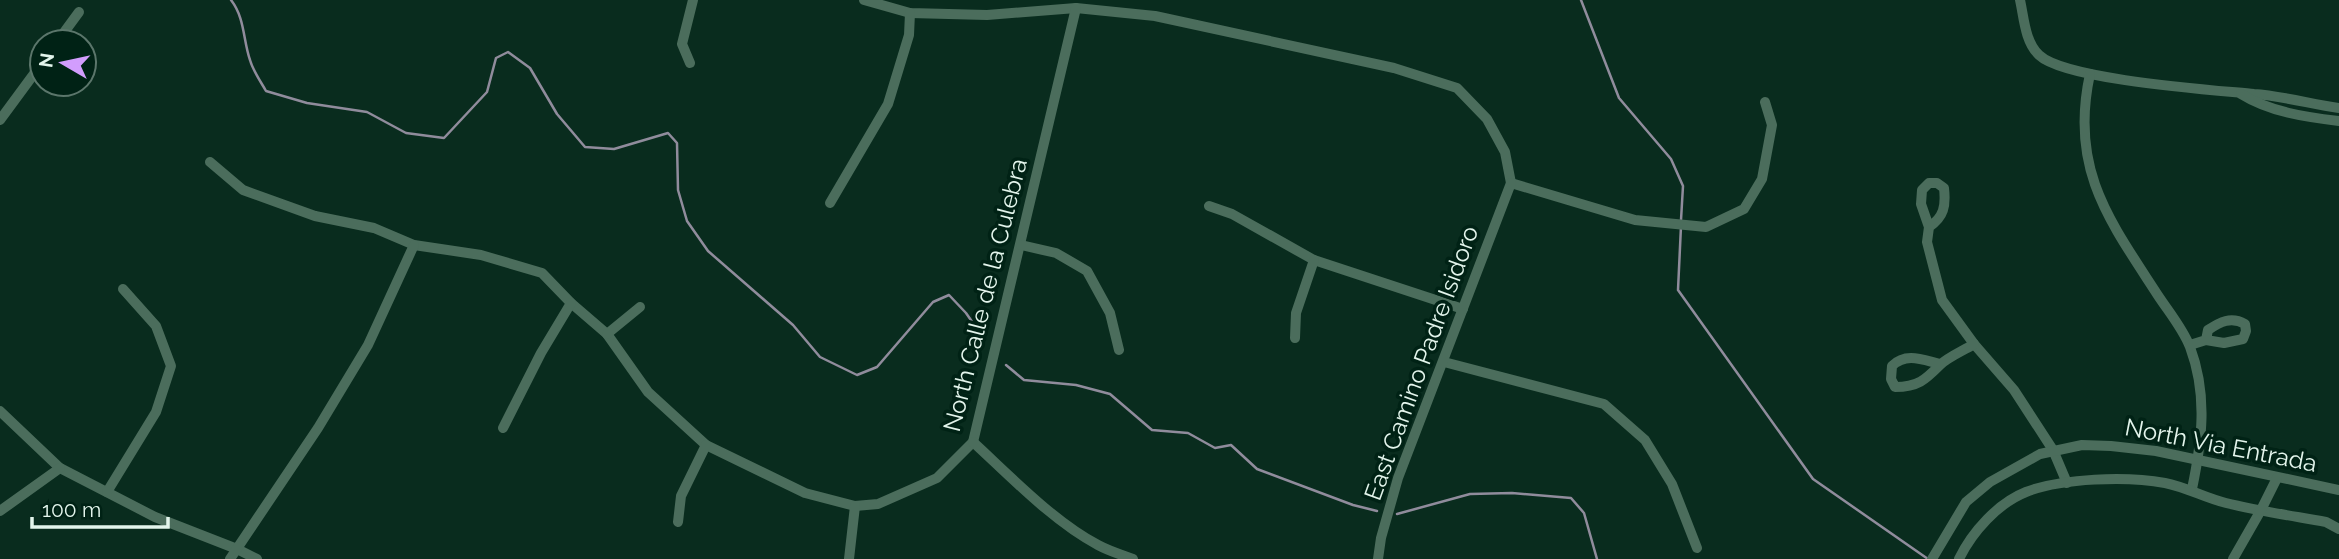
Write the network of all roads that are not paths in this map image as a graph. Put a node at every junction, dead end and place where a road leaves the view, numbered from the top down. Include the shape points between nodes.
1 (693, 0) edge
2 (864, 0) edge
3 (2020, 0) edge
4 (1076, 8) junction
5 (79, 12) dead end
6 (910, 13) junction
7 (67, 28) edge
8 (690, 63) dead end
9 (2090, 75) junction
10 (28, 82) edge
11 (2241, 94) junction
12 (1765, 102) dead end
13 (2339, 108) edge
14 (0, 120) edge
15 (2339, 121) edge
16 (210, 162) dead end
17 (1511, 183) junction
18 (830, 203) dead end
19 (1209, 206) dead end
20 (1929, 227) dead end
21 (414, 245) junction
22 (1021, 245) junction
23 (1314, 260) junction
24 (123, 289) dead end
25 (571, 303) junction
26 (640, 307) dead end
27 (1463, 309) junction
28 (607, 334) junction
29 (1295, 338) dead end
30 (2206, 340) dead end
31 (1974, 344) junction
32 (2190, 345) junction
33 (1119, 349) dead end
34 (1444, 362) junction
35 (1940, 364) dead end
36 (0, 411) edge
37 (503, 428) dead end
38 (973, 442) junction
39 (706, 445) junction
40 (2053, 450) junction
41 (2198, 459) junction
42 (60, 468) junction
43 (2277, 478) junction
44 (2067, 483) junction
45 (2192, 489) junction
46 (2339, 490) edge
47 (107, 492) junction
48 (855, 506) junction
49 (2261, 510) junction
50 (0, 511) edge
51 (678, 522) dead end
52 (2339, 528) edge
53 (1697, 548) dead end
54 (237, 549) junction
55 (230, 559) edge
56 (257, 559) edge
57 (849, 559) edge
58 (1133, 559) edge
59 (1378, 559) edge
60 (1932, 559) edge
61 (1959, 559) edge
62 (2233, 559) edge

1 - 8 street via 682,44
2 - 6 street
3 - 9 street via 2029,39 2040,56
4 - 6 street via 986,15
4 - 17 street via 1156,16 1394,68 1457,88 1488,119 1505,152
4 - 22 street, North Calle de la Culebra
5 - 7 street
6 - 18 street via 909,35 888,104
9 - 11 street
9 - 32 street via 2086,149 2092,182 2107,216
10 - 14 street
11 - 13 street
11 - 15 street via 2286,113
12 - 17 street via 1772,125 1762,179 1744,209 1706,227 1634,220
16 - 21 street, North Calle de la Culebra via 243,190 315,216 374,228
17 - 27 street, East Camino Padre Isidoro
19 - 23 street
20 - 31 street via 1927,242 1942,300
21 - 25 street, North Calle de la Culebra via 481,255 542,273
21 - 54 street via 368,345
22 - 33 street via 1056,253 1087,271 1110,313
22 - 38 street, North Calle de la Culebra
23 - 27 street
23 - 29 street via 1296,313
24 - 47 street via 156,326 171,366 156,412
25 - 28 street, North Calle de la Culebra
25 - 37 street
26 - 28 street
27 - 34 street, East Camino Padre Isidoro
28 - 39 street, North Calle de la Culebra via 648,392
30 - 32 street
31 - 35 street
31 - 40 street via 2014,390
32 - 41 street via 2203,414
34 - 53 street via 1604,404 1645,440 1672,484
34 - 59 street, East Camino Padre Isidoro via 1398,478
36 - 42 street
38 - 48 street, North Calle de la Culebra via 937,478 878,504
38 - 58 street via 1069,525 1098,545
39 - 48 street, North Calle de la Culebra via 805,493
39 - 51 street via 681,496
40 - 41 street, North Via Entrada via 2111,446
40 - 44 street
40 - 60 street, North Via Entrada via 2018,465 1966,502
41 - 43 street, North Via Entrada
41 - 45 street
42 - 47 street
42 - 50 street
43 - 46 street, North Via Entrada
43 - 49 street
44 - 45 street, North Via Entrada via 2123,479
44 - 61 street, North Via Entrada via 2026,492 1997,509
45 - 49 street, North Via Entrada via 2223,503
47 - 54 street via 155,517
48 - 57 street
49 - 52 street, North Via Entrada
49 - 62 street
54 - 55 street
54 - 56 street

